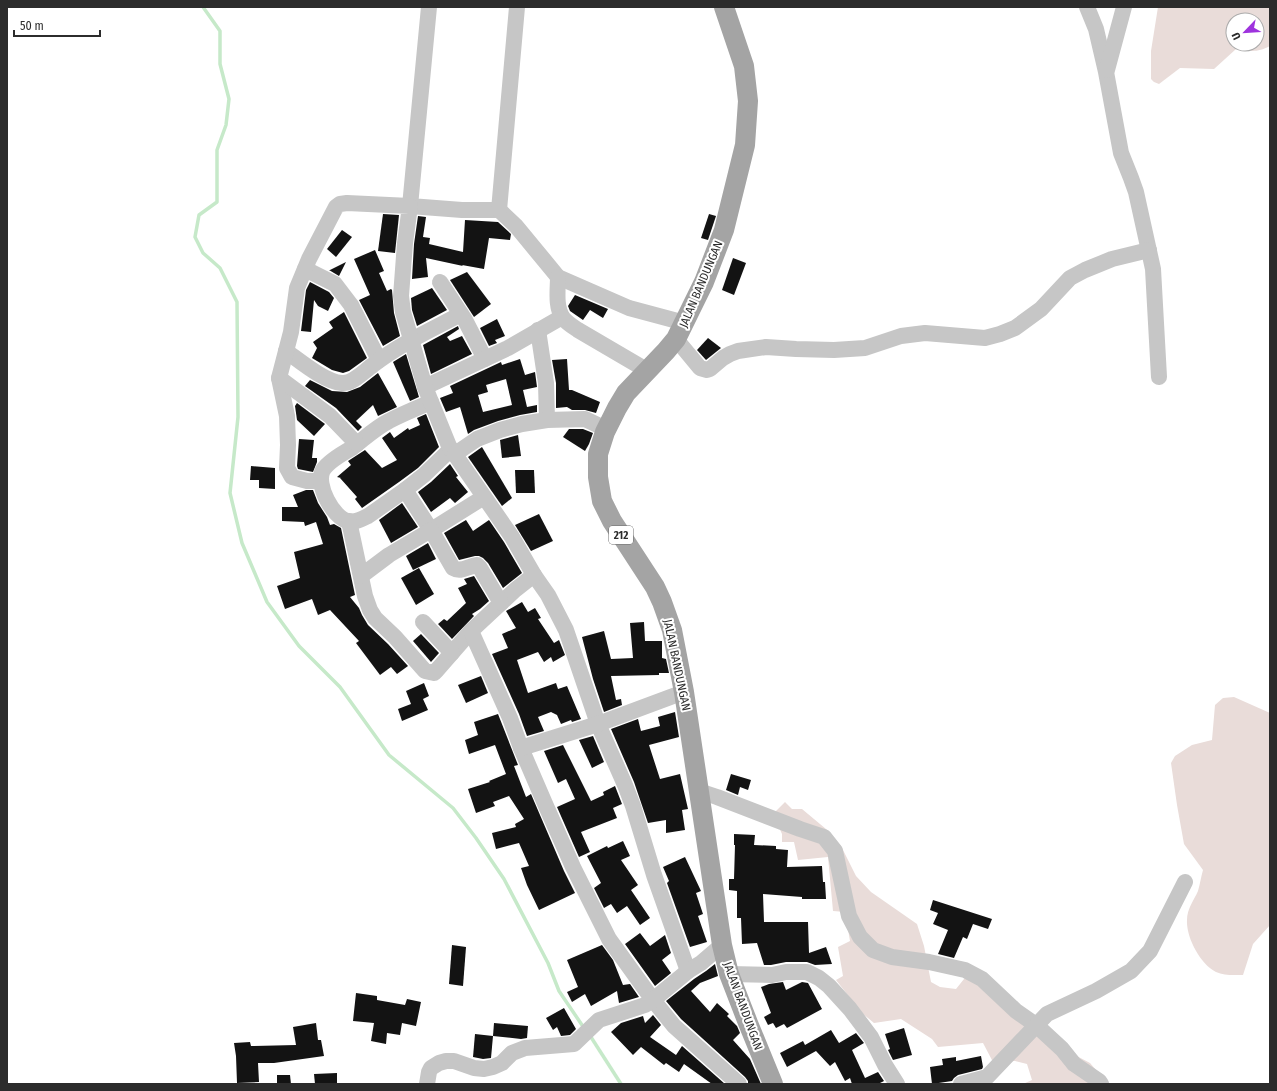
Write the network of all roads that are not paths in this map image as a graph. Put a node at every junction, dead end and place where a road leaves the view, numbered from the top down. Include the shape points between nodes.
1 (429, 7) edge
2 (517, 7) edge
3 (724, 7) edge
4 (1087, 7) edge
5 (1124, 7) edge
6 (1106, 72) junction
7 (410, 206) junction
8 (500, 210) junction
9 (1149, 250) junction
10 (305, 269) junction
11 (558, 277) junction
12 (440, 282) dead end
13 (461, 314) junction
14 (562, 316) junction
15 (538, 330) junction
16 (681, 331) junction
17 (412, 339) junction
18 (286, 351) junction
19 (485, 359) junction
20 (379, 360) junction
21 (648, 371) junction
22 (1159, 377) dead end
23 (279, 378) junction
24 (425, 387) junction
25 (431, 402) junction
26 (547, 420) junction
27 (606, 429) junction
28 (357, 444) junction
29 (453, 451) junction
30 (321, 481) junction
31 (405, 490) junction
32 (484, 497) junction
33 (349, 522) junction
34 (433, 529) junction
35 (534, 575) junction
36 (361, 576) junction
37 (501, 603) junction
38 (423, 622) dead end
39 (471, 631) junction
40 (452, 653) junction
41 (684, 692) junction
42 (598, 724) junction
43 (521, 748) junction
44 (699, 791) junction
45 (1185, 882) dead end
46 (722, 945) junction
47 (688, 971) junction
48 (729, 974) junction
49 (653, 1000) junction
50 (1036, 1025) junction
51 (989, 1080) edge
52 (427, 1084) edge
53 (739, 1084) edge
54 (773, 1084) edge
55 (897, 1084) edge
56 (961, 1084) edge
57 (1101, 1084) edge

1 - 7 street
2 - 8 street
3 - 16 main road, JALAN BANDUNGAN / 212 via 746,75 748,100 745,145 724,230
4 - 6 street via 1096,29
5 - 6 street
6 - 9 street via 1121,153 1132,178
7 - 8 street
7 - 10 street via 340,204 336,207
7 - 17 street via 400,296
8 - 11 street
9 - 16 street via 1112,259 1070,278 1041,308 1015,328 985,338 925,333 901,336 865,348 796,350 766,347 730,354 706,370 700,368
9 - 22 street via 1153,269
10 - 18 street via 296,294
10 - 20 street via 335,284 350,305
11 - 14 street via 557,302
11 - 16 street
12 - 13 street
13 - 17 street
13 - 19 street
14 - 15 street
14 - 21 street via 578,330
15 - 19 street
15 - 26 street via 546,383
16 - 21 main road, JALAN BANDUNGAN / 212
17 - 20 street
17 - 24 street
18 - 20 street via 314,371 342,383 351,382
18 - 23 street
19 - 24 street
21 - 27 main road, JALAN BANDUNGAN / 212 via 626,393
23 - 28 street via 330,416
23 - 30 street via 287,416 287,468 292,477
24 - 25 street
25 - 28 street via 388,421
25 - 29 street
26 - 27 street via 585,419
26 - 29 street via 500,430
27 - 41 main road, JALAN BANDUNGAN / 212 via 598,454 602,501 662,602 672,630
28 - 30 street via 323,470
29 - 31 street
29 - 32 street
30 - 33 street via 333,510 341,519
31 - 33 street via 362,520
31 - 34 street
32 - 34 street
32 - 35 street
33 - 36 street
34 - 36 street
34 - 37 street via 452,568 462,570 476,565
35 - 37 street
35 - 42 street via 548,595 566,630
36 - 40 street via 365,596 375,618 395,636 425,671 434,673
37 - 39 street
38 - 40 street
39 - 40 street
39 - 43 street
41 - 42 street
41 - 44 main road, JALAN BANDUNGAN / 212
42 - 43 street
42 - 47 street via 633,806
43 - 49 street via 573,867 609,939
44 - 46 main road, JALAN BANDUNGAN / 212
44 - 50 street via 824,837 835,851 849,916 860,937 873,950 892,957 965,970 982,979 1016,1011
45 - 50 street via 1150,951 1131,971 1047,1014
46 - 47 street via 701,964
46 - 48 main road, JALAN BANDUNGAN / 212
47 - 49 street
48 - 54 main road, JALAN BANDUNGAN / 212
48 - 55 street via 772,975 807,972 819,978 850,1009 871,1036
49 - 52 street via 599,1020 574,1044 525,1048 493,1067 474,1068 454,1061 439,1063 428,1072
49 - 53 street via 680,1032
50 - 51 street
50 - 57 street via 1074,1064
51 - 56 street

